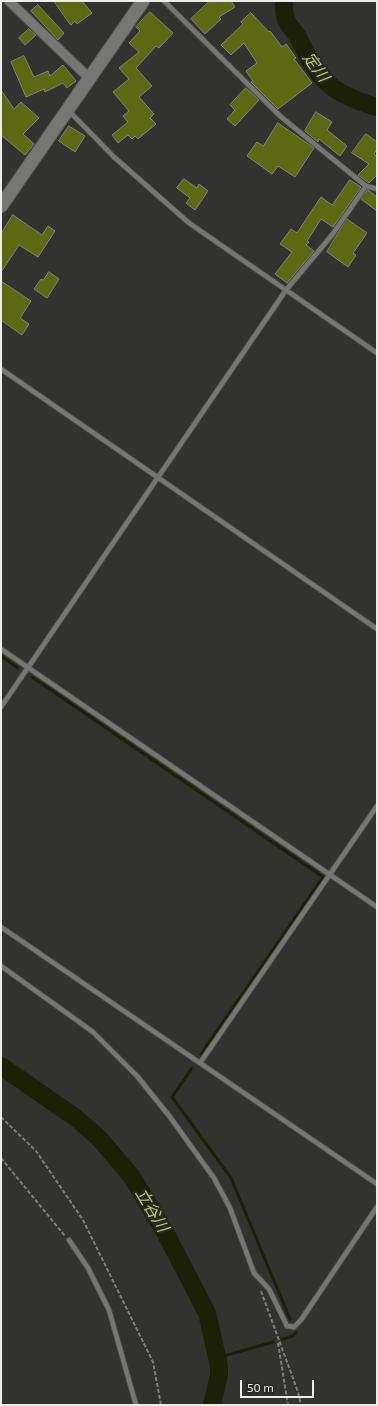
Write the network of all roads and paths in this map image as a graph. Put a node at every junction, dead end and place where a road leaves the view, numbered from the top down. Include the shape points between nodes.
1 (9, 1) edge
2 (143, 1) edge
3 (164, 1) edge
4 (89, 78) junction
5 (68, 110) junction
6 (366, 186) junction
7 (377, 189) edge
8 (1, 206) edge
9 (286, 290) junction
10 (377, 353) edge
11 (1, 369) edge
12 (158, 478) junction
13 (377, 629) edge
14 (1, 649) edge
15 (28, 667) junction
16 (1, 707) edge
17 (377, 806) edge
18 (330, 875) junction
19 (377, 907) edge
20 (1, 927) edge
21 (1, 966) edge
22 (200, 1063) junction
23 (1, 1117) edge
24 (1, 1158) edge
25 (377, 1184) edge
26 (377, 1207) edge
27 (69, 1240) joint
28 (254, 1273) junction
29 (278, 1338) junction
30 (136, 1405) edge
31 (161, 1405) edge
32 (288, 1405) edge
33 (301, 1405) edge

1 - 4 street
2 - 4 street
3 - 6 lane via 280,116
4 - 5 street
5 - 8 street
5 - 9 lane via 114,157 189,223
6 - 7 lane
6 - 9 lane via 332,235
9 - 10 lane
9 - 12 lane
11 - 12 lane
12 - 13 lane
12 - 15 lane
14 - 15 lane
15 - 16 lane
15 - 18 lane
17 - 18 lane
18 - 19 lane
18 - 22 lane
20 - 22 lane
21 - 28 lane via 93,1032 137,1076 214,1178 230,1208
22 - 25 lane
23 - 31 path via 36,1151 83,1220 153,1362
24 - 27 path
26 - 28 lane via 294,1327 286,1326 269,1289
27 - 30 lane via 88,1268 109,1310
28 - 29 path
29 - 32 path
29 - 33 path

